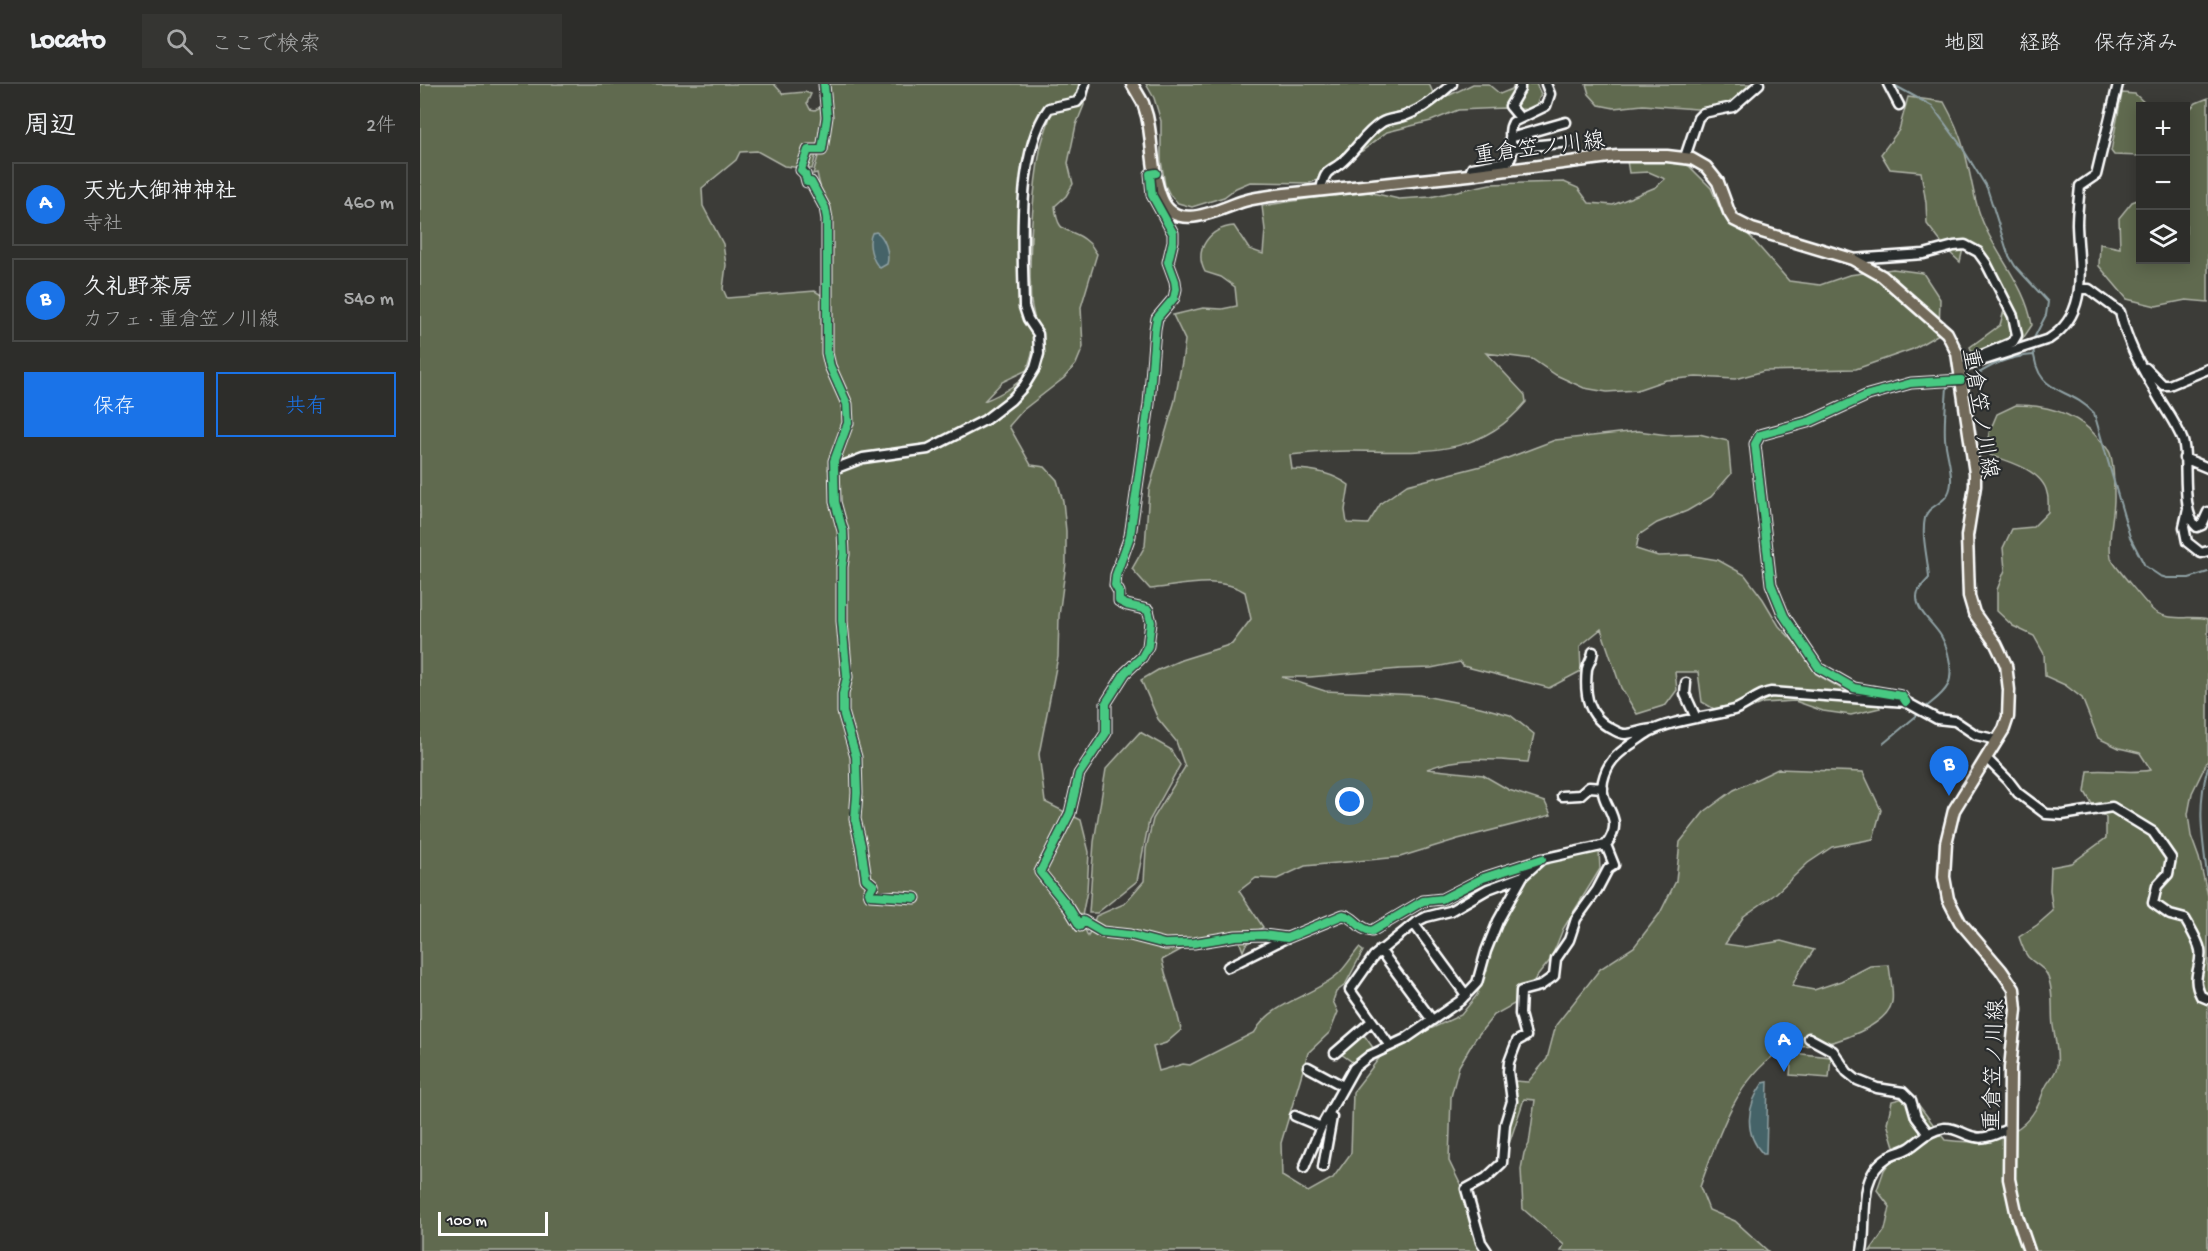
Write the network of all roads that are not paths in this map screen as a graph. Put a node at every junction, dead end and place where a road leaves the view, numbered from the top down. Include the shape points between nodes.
1 (824, 84) edge
2 (1085, 84) edge
3 (1132, 84) edge
4 (1452, 84) edge
5 (1520, 84) edge
6 (1546, 84) edge
7 (1759, 84) edge
8 (1888, 84) edge
9 (2118, 84) edge
10 (1899, 105) dead end
11 (1520, 118) junction
12 (1566, 122) dead end
13 (1510, 138) junction
14 (1570, 142) dead end
15 (1511, 148) junction
16 (1685, 157) junction
17 (1156, 173) junction
18 (1469, 175) junction
19 (1321, 190) junction
20 (1852, 259) junction
21 (2080, 289) junction
22 (2137, 359) junction
23 (1960, 368) junction
24 (2208, 369) edge
25 (1961, 380) junction
26 (2184, 458) junction
27 (2208, 468) edge
28 (834, 469) junction
29 (2188, 509) junction
30 (2208, 512) edge
31 (2208, 551) edge
32 (1593, 652) dead end
33 (1686, 683) dead end
34 (1906, 702) junction
35 (1696, 718) junction
36 (1659, 729) junction
37 (1998, 740) junction
38 (1986, 758) junction
39 (1602, 788) junction
40 (1563, 796) dead end
41 (1606, 845) junction
42 (1542, 859) junction
43 (1523, 876) junction
44 (915, 898) dead end
45 (1414, 924) junction
46 (1287, 938) junction
47 (1380, 950) junction
48 (1228, 967) dead end
49 (1466, 994) junction
50 (2208, 999) edge
51 (1432, 1020) junction
52 (1372, 1021) junction
53 (1809, 1038) dead end
54 (1390, 1046) junction
55 (1335, 1053) dead end
56 (1308, 1067) dead end
57 (1343, 1086) junction
58 (1329, 1114) junction
59 (1295, 1116) dead end
60 (1321, 1127) junction
61 (2010, 1128) junction
62 (1928, 1133) junction
63 (1323, 1167) dead end
64 (1304, 1168) dead end
65 (1487, 1251) edge
66 (1862, 1251) edge
67 (2029, 1251) edge

1 - 28 street via 827,117 822,150 808,150 801,170 819,195 827,219 827,352 847,404 848,423
2 - 28 street via 1077,102 1049,108 1038,126 1030,158 1022,209 1024,306 1038,334 1039,354 1024,386 985,420 928,449 863,458
3 - 17 main road, 重倉笠ノ川線 via 1147,116
4 - 19 street via 1419,110 1379,124 1329,172
5 - 11 street via 1510,106
6 - 11 street via 1550,94 1546,106
7 - 16 street via 1733,107 1703,113
8 - 10 street
9 - 21 street via 2096,175 2080,186
11 - 13 street via 1512,122
12 - 13 street
13 - 15 street
14 - 15 street
15 - 18 street via 1509,161 1472,168
16 - 18 main road, 重倉笠ノ川線 via 1617,156
16 - 20 main road, 重倉笠ノ川線 via 1699,162 1712,174 1729,212 1741,224
17 - 19 main road, 重倉笠ノ川線 via 1162,201 1174,213 1187,218 1255,198
17 - 46 street via 1150,174 1152,195 1173,232 1168,262 1176,290 1157,318 1130,536 1115,585 1119,601 1148,610 1148,646 1106,704 1106,733 1079,774 1070,813 1040,872 1080,926 1083,921 1102,932 1165,944 1236,936
18 - 19 main road, 重倉笠ノ川線
20 - 23 main road, 重倉笠ノ川線 via 1882,276 1947,333
20 - 23 street via 1924,254 1965,245 1978,252 2013,316 2018,335 2013,342 1971,359
21 - 22 street via 2089,290 2120,312
21 - 23 street via 2076,305 2056,334 2037,344
22 - 24 street via 2163,385
22 - 26 street via 2184,442
23 - 25 main road, 重倉笠ノ川線
25 - 34 street via 1911,383 1868,395 1812,421 1760,435 1755,444 1771,584 1784,616 1819,668 1854,688 1902,696
25 - 37 main road, 重倉笠ノ川線 via 1975,472 1967,537 1970,605 2002,654 2010,690 2008,717
26 - 27 street
26 - 29 street
28 - 44 street via 844,554 842,621 847,677 843,711 856,757 855,819 866,879 873,885 870,895
29 - 30 street via 2197,527 2206,521
29 - 31 street via 2184,527 2187,542 2201,553
32 - 36 street via 1587,668 1588,699 1597,719 1626,734
33 - 35 street via 1685,694
34 - 35 street via 1771,692 1735,709
34 - 37 street via 1943,721 1955,720 1976,735
35 - 36 street
36 - 39 street via 1612,760
37 - 38 main road, 重倉笠ノ川線
38 - 50 street via 2018,794 2046,814 2112,807 2153,832 2171,858 2168,874 2157,886 2153,903 2170,915 2185,919 2200,950 2196,989
38 - 61 main road, 重倉笠ノ川線 via 1954,810 1946,843 1944,877 1948,899 1960,922 2014,990
39 - 40 street via 1589,787 1580,795
39 - 41 street via 1616,822
41 - 42 street
41 - 65 street via 1614,865 1578,915 1569,940 1556,959 1554,976 1520,994 1526,1036 1517,1041 1509,1062 1512,1101 1505,1124 1502,1163 1466,1189
42 - 43 street
42 - 46 street via 1484,878 1442,899 1423,901 1372,931 1360,928 1343,915
43 - 45 street
43 - 49 street via 1498,921 1477,983
45 - 47 street
45 - 49 street
46 - 48 street
47 - 51 street
47 - 52 street via 1350,990
49 - 51 street
51 - 54 street
52 - 54 street
52 - 55 street
53 - 62 street via 1833,1051 1847,1072 1867,1086 1908,1095 1919,1123
54 - 57 street via 1354,1068
56 - 57 street
57 - 58 street
58 - 60 street
58 - 63 street via 1332,1117
59 - 60 street
60 - 64 street
61 - 62 street via 1981,1138 1950,1128
61 - 67 main road, 重倉笠ノ川線 via 2009,1179
62 - 66 street via 1887,1158 1869,1180

